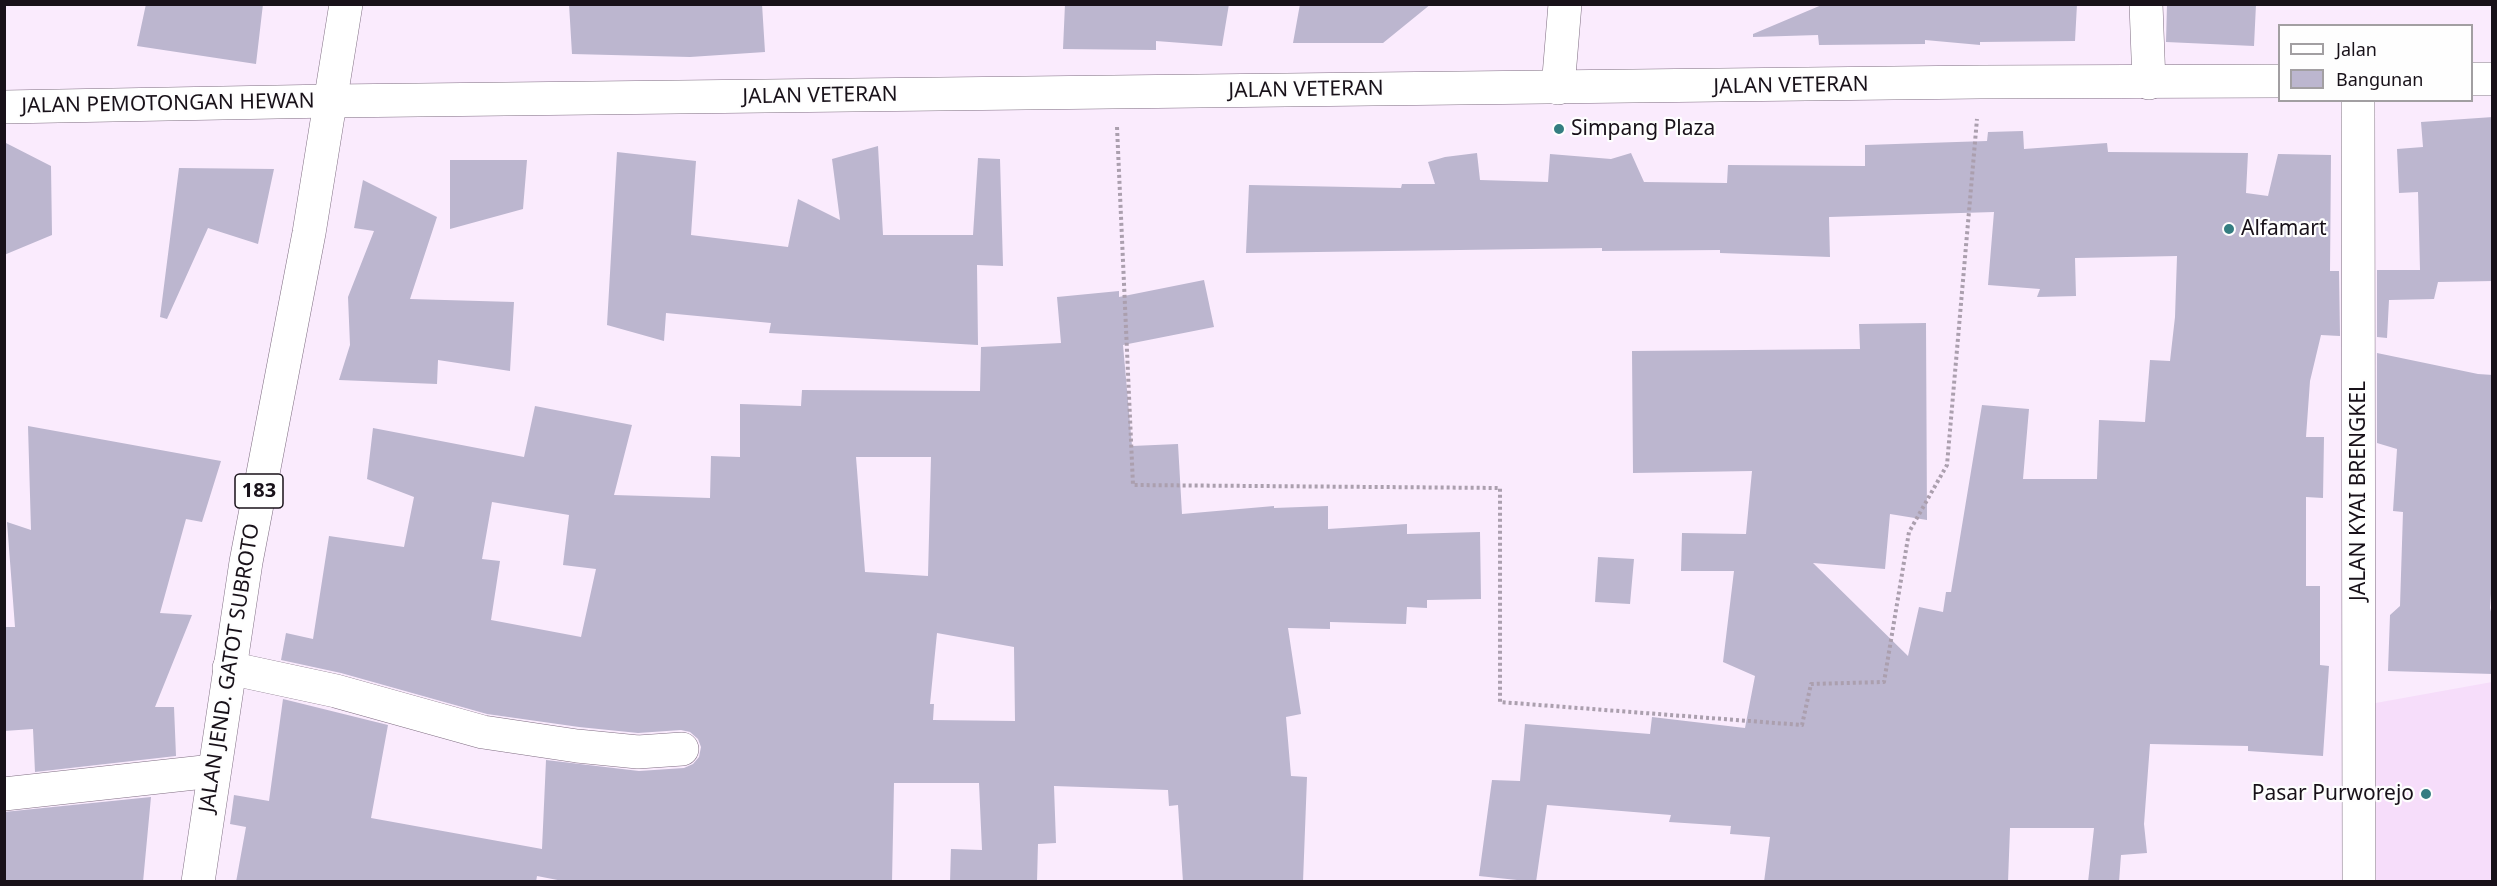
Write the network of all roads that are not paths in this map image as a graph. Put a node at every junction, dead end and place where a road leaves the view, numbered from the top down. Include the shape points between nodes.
1 (346, 4) edge
2 (1565, 4) edge
3 (2146, 4) edge
4 (2473, 79) edge
5 (2493, 79) edge
6 (2278, 81) edge
7 (2149, 82) junction
8 (1558, 88) junction
9 (332, 101) junction
10 (2358, 102) edge
11 (4, 107) edge
12 (229, 668) junction
13 (682, 749) dead end
14 (213, 771) junction
15 (4, 794) edge
16 (198, 882) edge
17 (2359, 882) edge

1 - 9 main road, JALAN JEND. GATOT SUBROTO
2 - 8 main road
3 - 7 main road
4 - 5 main road
6 - 7 main road, JALAN VETERAN
7 - 8 main road, JALAN VETERAN
8 - 9 main road, JALAN VETERAN
9 - 11 main road, JALAN PEMOTONGAN HEWAN
9 - 12 main road, JALAN JEND. GATOT SUBROTO / 183
10 - 17 main road, JALAN KYAI BRENGKEL
12 - 13 main road via 336,691 483,732 638,752
12 - 14 main road, JALAN JEND. GATOT SUBROTO / 183
14 - 15 main road
14 - 16 main road, JALAN JEND. GATOT SUBROTO / 183

